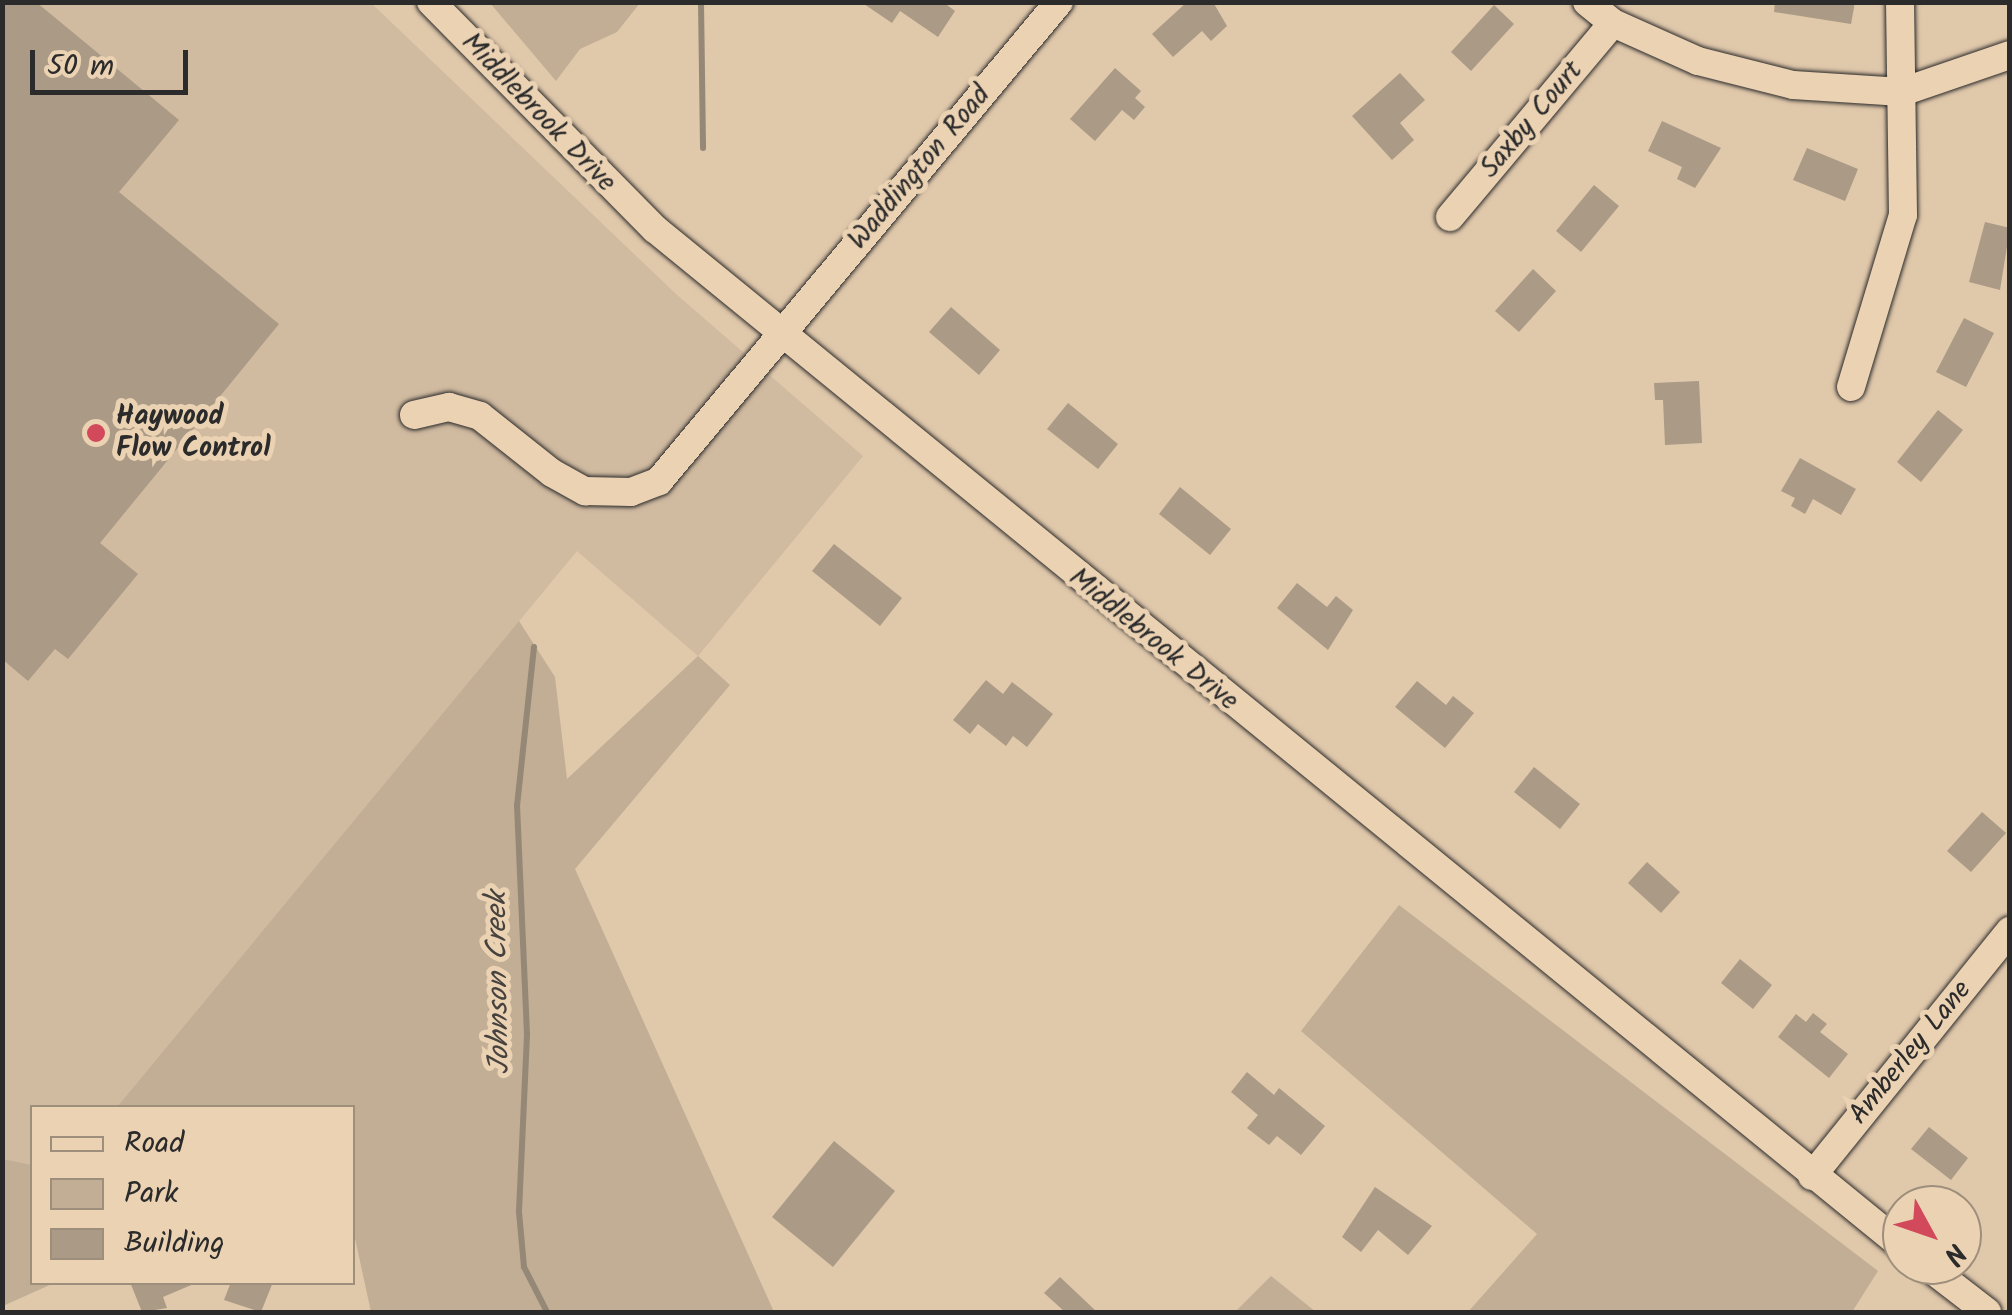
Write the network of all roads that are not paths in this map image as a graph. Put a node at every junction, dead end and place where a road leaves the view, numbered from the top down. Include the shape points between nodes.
1 (431, 2) edge
2 (1058, 2) edge
3 (1587, 2) edge
4 (1900, 2) edge
5 (1613, 23) junction
6 (2010, 55) edge
7 (1902, 92) junction
8 (1450, 217) dead end
9 (782, 334) junction
10 (1852, 387) dead end
11 (414, 414) dead end
12 (2010, 931) edge
13 (1812, 1176) junction
14 (1882, 1230) edge
15 (1952, 1285) edge
16 (1986, 1312) edge

1 - 9 street, Middlebrook Drive via 612,192
2 - 9 street, Waddington Road
3 - 5 street
4 - 7 street
5 - 7 street via 1698,61 1793,84
5 - 8 street, Saxby Court
6 - 7 street
7 - 10 street via 1902,215
9 - 11 street, Waddington Road via 670,472 631,492 572,486 462,408 433,406
9 - 13 street, Middlebrook Drive
12 - 13 street, Amberley Lane
13 - 14 street, Middlebrook Drive
15 - 16 street

